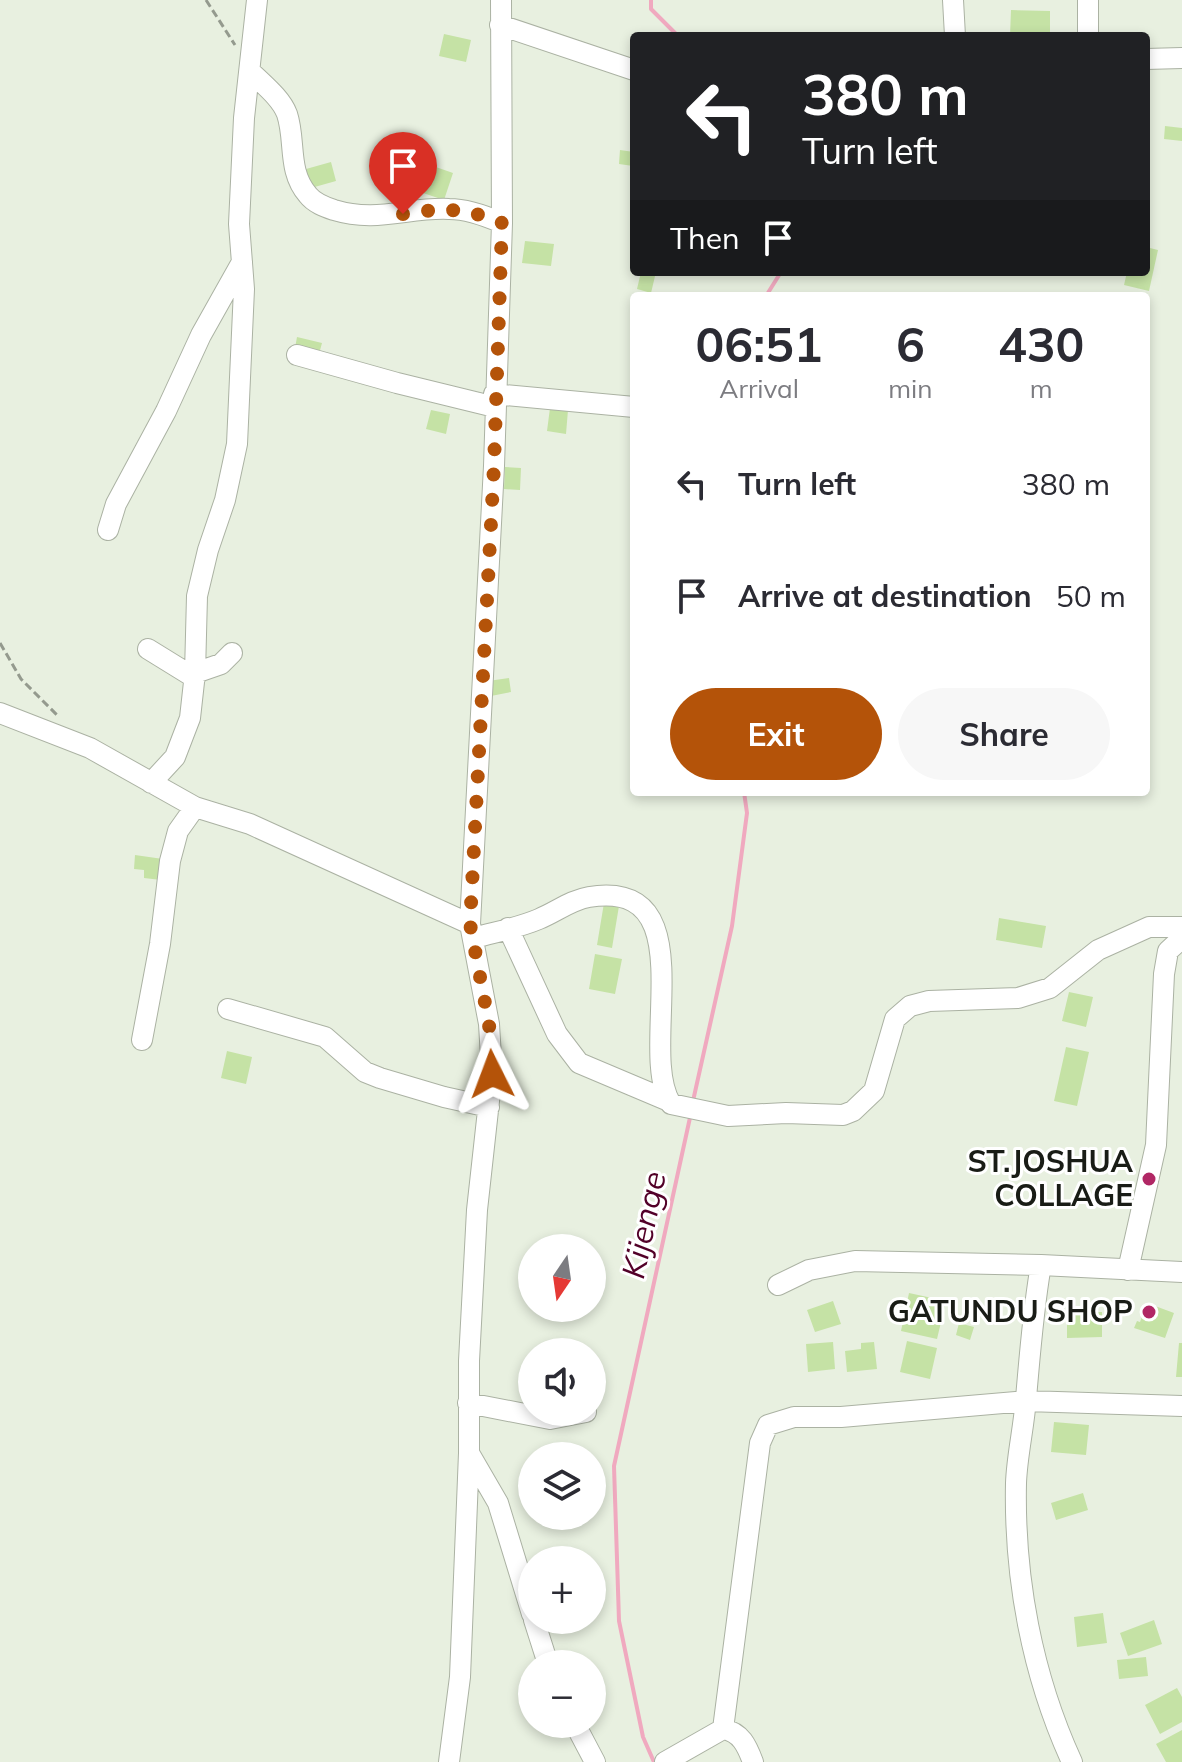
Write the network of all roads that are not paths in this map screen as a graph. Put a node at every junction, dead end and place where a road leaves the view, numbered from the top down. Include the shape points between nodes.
1 (257, 0) edge
2 (501, 0) edge
3 (953, 0) edge
4 (1088, 0) edge
5 (500, 25) junction
6 (955, 32) edge
7 (1088, 32) edge
8 (1182, 58) edge
9 (1150, 59) edge
10 (630, 69) edge
11 (251, 72) junction
12 (502, 223) junction
13 (242, 262) junction
14 (297, 355) dead end
15 (495, 400) junction
16 (630, 407) edge
17 (108, 530) dead end
18 (148, 649) dead end
19 (232, 653) dead end
20 (195, 676) junction
21 (0, 713) edge
22 (151, 783) junction
23 (195, 807) junction
24 (1182, 927) edge
25 (508, 928) junction
26 (472, 931) junction
27 (1182, 938) edge
28 (228, 1009) dead end
29 (142, 1040) dead end
30 (671, 1103) junction
31 (489, 1107) junction
32 (1041, 1265) junction
33 (1128, 1270) junction
34 (1182, 1272) edge
35 (778, 1285) dead end
36 (1026, 1401) junction
37 (468, 1403) junction
38 (1182, 1406) edge
39 (518, 1413) edge
40 (469, 1453) junction
41 (518, 1568) edge
42 (723, 1729) junction
43 (582, 1738) edge
44 (667, 1761) edge
45 (449, 1762) edge
46 (595, 1762) edge
47 (753, 1762) edge
48 (1072, 1762) edge

1 - 11 street
2 - 5 street
3 - 6 street
4 - 7 street
5 - 10 street
5 - 12 street
8 - 9 street
11 - 12 street via 286,111 291,156 309,197 355,216 451,208
11 - 13 street via 244,118
12 - 15 street
13 - 17 street via 121,493
13 - 20 street via 237,444 197,596
14 - 15 street via 397,383
15 - 16 street
15 - 26 street
18 - 20 street
19 - 20 street
20 - 22 street via 190,718 175,757
21 - 22 street via 90,748
22 - 23 street
23 - 26 street via 250,824
23 - 29 street via 178,831 170,861
24 - 30 street via 1149,927 1098,950 1050,988 1018,998 910,1006 895,1019 874,1091 843,1115 736,1117
25 - 26 street
25 - 30 street via 557,1034 579,1063
25 - 30 street via 589,897 616,896 640,904 654,926 661,963 662,1067
26 - 31 street via 489,1024
27 - 33 street via 1168,951 1164,974 1156,1145
28 - 31 street via 325,1037 365,1072 380,1078
31 - 37 street via 477,1210
32 - 33 street
32 - 35 street via 855,1261 809,1270
32 - 36 street
33 - 34 street
36 - 38 street
36 - 42 street via 794,1417 768,1425 760,1443
36 - 48 street via 1016,1480 1027,1627
37 - 39 street
37 - 40 street
40 - 41 street via 498,1503
40 - 45 street via 460,1677
42 - 44 street
42 - 47 street via 746,1743
43 - 46 street

